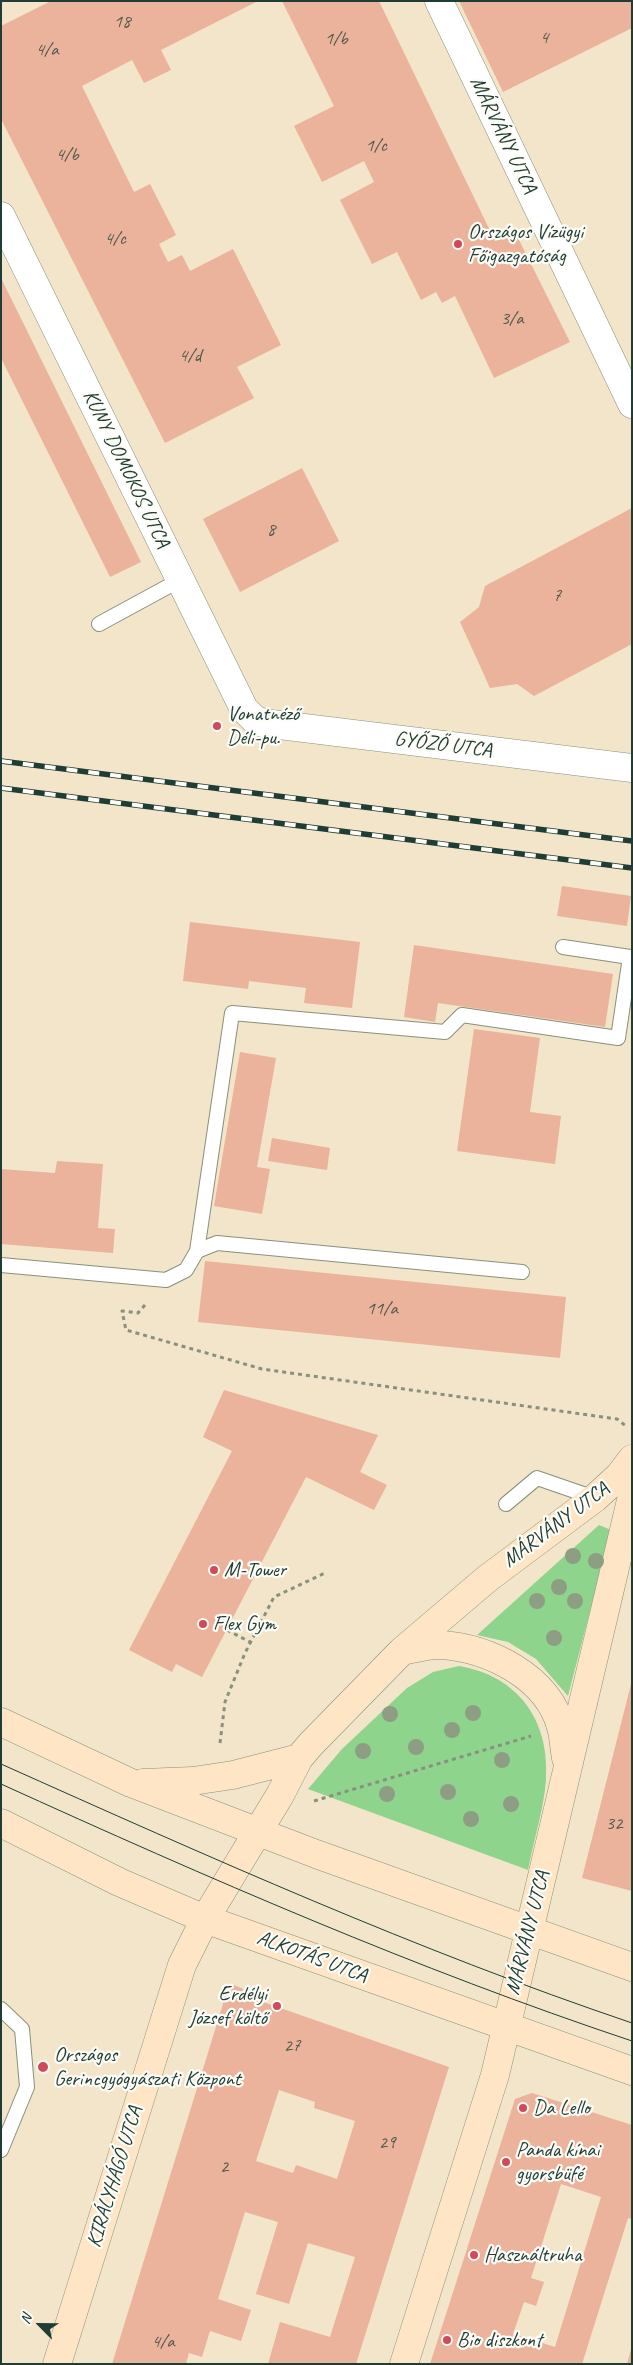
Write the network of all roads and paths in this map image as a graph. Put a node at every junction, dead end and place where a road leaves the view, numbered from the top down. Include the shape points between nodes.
1 (439, 1) edge
2 (1, 216) edge
3 (632, 404) edge
4 (180, 580) junction
5 (99, 624) dead end
6 (254, 719) joint
7 (632, 768) edge
8 (563, 947) dead end
9 (197, 1251) junction
10 (1, 1265) edge
11 (522, 1272) dead end
12 (138, 1313) dead end
13 (632, 1430) edge
14 (632, 1458) edge
15 (632, 1496) edge
16 (595, 1498) junction
17 (506, 1504) dead end
18 (325, 1573) dead end
19 (227, 1630) dead end
20 (250, 1642) junction
21 (402, 1651) junction
22 (1, 1722) edge
23 (561, 1726) junction
24 (220, 1751) dead end
25 (298, 1758) junction
26 (567, 1769) junction
27 (131, 1783) junction
28 (310, 1802) dead end
29 (1, 1823) edge
30 (257, 1832) junction
31 (205, 1918) junction
32 (529, 1932) junction
33 (632, 1967) edge
34 (1, 2010) edge
35 (506, 2027) junction
36 (632, 2071) edge
37 (1, 2150) edge
38 (57, 2364) edge
39 (404, 2364) edge

1 - 3 street, MÁRVÁNY UTCA
2 - 4 street, KUNY DOMOKOS UTCA
4 - 5 lane
4 - 6 street, KUNY DOMOKOS UTCA via 244,709
6 - 7 street, GYŐZŐ UTCA via 263,723
8 - 9 lane via 630,957 618,1038 462,1015 445,1032 232,1013
9 - 10 lane via 186,1270 166,1280
9 - 11 lane via 218,1244
12 - 13 path via 122,1311 126,1330 262,1369 617,1419
14 - 16 street, MÁRVÁNY UTCA via 619,1476
15 - 26 street, MÁRVÁNY UTCA
16 - 17 lane via 536,1478
16 - 21 street, MÁRVÁNY UTCA via 488,1578
18 - 20 path via 274,1597
19 - 20 path
20 - 24 path via 225,1702
21 - 23 street via 439,1645 466,1649 500,1660 522,1674 547,1698
21 - 25 street, MÁRVÁNY UTCA
22 - 27 street
23 - 26 street
23 - 28 path
25 - 27 street via 233,1775 193,1781
25 - 30 street, MÁRVÁNY UTCA
26 - 32 street, MÁRVÁNY UTCA
27 - 30 street
29 - 31 street, ALKOTÁS UTCA via 118,1882
30 - 31 street, KIRÁLYHÁGÓ UTCA
30 - 32 street
31 - 35 street, ALKOTÁS UTCA
31 - 38 street, KIRÁLYHÁGÓ UTCA via 182,1965
32 - 33 street
32 - 35 street, MÁRVÁNY UTCA
34 - 37 lane via 22,2029 27,2087
35 - 36 street, ALKOTÁS UTCA
35 - 39 street, MÁRVÁNY UTCA via 495,2074

